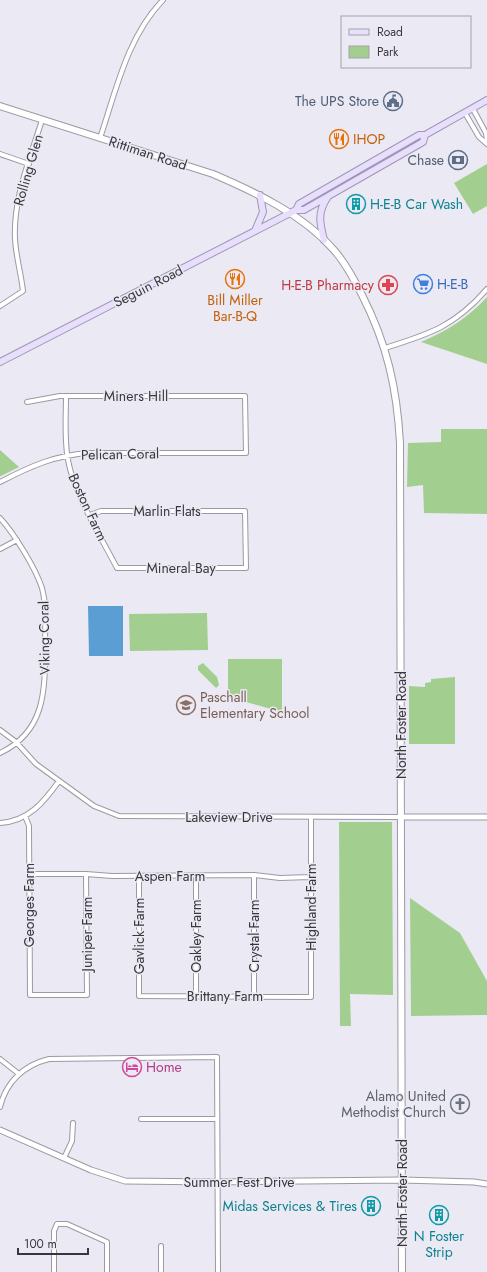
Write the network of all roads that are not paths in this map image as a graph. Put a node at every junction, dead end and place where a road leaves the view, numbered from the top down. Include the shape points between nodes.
1 (163, 0) edge
2 (487, 100) edge
3 (0, 106) edge
4 (472, 109) junction
5 (465, 113) junction
6 (42, 120) junction
7 (425, 135) junction
8 (100, 138) junction
9 (487, 141) edge
10 (487, 144) edge
11 (0, 154) edge
12 (29, 164) junction
13 (260, 195) junction
14 (328, 196) junction
15 (296, 210) junction
16 (290, 213) junction
17 (254, 231) junction
18 (324, 240) junction
19 (487, 289) edge
20 (0, 306) edge
21 (385, 348) junction
22 (0, 362) edge
23 (66, 396) junction
24 (27, 402) dead end
25 (246, 453) joint
26 (67, 455) junction
27 (0, 482) edge
28 (90, 515) junction
29 (0, 518) edge
30 (17, 540) junction
31 (0, 549) edge
32 (117, 568) joint
33 (246, 568) joint
34 (0, 730) edge
35 (16, 742) junction
36 (0, 753) edge
37 (59, 781) junction
38 (25, 816) junction
39 (311, 817) junction
40 (487, 817) edge
41 (401, 818) junction
42 (0, 823) edge
43 (29, 874) junction
44 (86, 874) junction
45 (254, 875) junction
46 (139, 876) junction
47 (196, 876) junction
48 (310, 877) junction
49 (30, 995) joint
50 (139, 996) joint
51 (196, 996) junction
52 (254, 996) junction
53 (311, 997) joint
54 (0, 1059) edge
55 (19, 1074) junction
56 (0, 1107) edge
57 (141, 1119) dead end
58 (217, 1119) junction
59 (73, 1123) dead end
60 (0, 1130) edge
61 (64, 1158) junction
62 (402, 1180) junction
63 (217, 1182) junction
64 (487, 1184) edge
65 (161, 1246) dead end
66 (54, 1272) edge
67 (108, 1272) edge
68 (161, 1272) edge
69 (218, 1272) edge
70 (402, 1272) edge

1 - 8 street via 147,18 131,47
2 - 4 main road, Seguin Road
3 - 6 main road, Rittiman Road
4 - 5 main road, Seguin Road
4 - 9 street via 486,133
5 - 7 main road, Seguin Road
5 - 10 street via 479,137
6 - 8 main road, Rittiman Road
6 - 12 street, Rolling Glen
7 - 14 main road, Seguin Road via 423,142
7 - 15 main road, Seguin Road via 419,135 299,204
8 - 13 main road, Rittiman Road via 213,174
11 - 12 street
12 - 20 street, Rolling Glen via 18,197 15,216 17,259 23,291
13 - 16 main road, Rittiman Road
13 - 17 main road via 262,212
14 - 15 main road, Seguin Road via 304,210
14 - 18 main road via 319,212
15 - 16 main road, Seguin Road
16 - 17 main road, Seguin Road
16 - 18 main road, North Foster Road
17 - 22 main road, Seguin Road
18 - 21 main road, North Foster Road via 358,285
19 - 21 street via 465,312 440,328
21 - 41 main road, North Foster Road via 396,398 400,443
23 - 24 street, Miners Hill
23 - 25 street, Miners Hill via 245,396
23 - 26 street, Boston Farm
25 - 26 street, Pelican Coral
26 - 27 street, Pelican Coral via 40,463
26 - 28 street, Boston Farm via 75,486
28 - 32 street, Boston Farm
28 - 33 street, Marlin Flats via 102,511 245,511
29 - 30 street, Viking Coral
30 - 31 street
30 - 35 street, Viking Coral via 40,584 45,602 45,681 42,704 36,719
32 - 33 street, Mineral Bay
34 - 35 street, Lakeview Drive
35 - 36 street, Viking Coral
35 - 37 street, Lakeview Drive via 29,757
37 - 38 street via 45,800
37 - 39 street, Lakeview Drive via 94,806 125,817
38 - 42 street
38 - 43 street, Georges Farm via 29,826
39 - 41 street, Lakeview Drive
39 - 48 street, Highland Farm
40 - 41 street, Lakeview Drive
41 - 62 main road, North Foster Road
43 - 44 street, Aspen Farm
43 - 49 street, Georges Farm
44 - 46 street, Aspen Farm
44 - 49 street, Juniper Farm via 87,994
45 - 47 street, Aspen Farm
45 - 48 street, Aspen Farm via 280,878
45 - 52 street, Crystal Farm
46 - 47 street, Aspen Farm
46 - 50 street, Gavlick Farm
47 - 51 street, Oakley Farm
48 - 53 street, Highland Farm
50 - 51 street, Brittany Farm
51 - 52 street, Brittany Farm
52 - 53 street, Brittany Farm
54 - 55 street
55 - 56 street via 7,1088
55 - 58 street via 36,1063 56,1058 217,1057
57 - 58 street
58 - 63 street
59 - 61 street via 72,1141
60 - 61 street, Summer Fest Drive
61 - 63 street, Summer Fest Drive via 104,1175 125,1180
62 - 63 street, Summer Fest Drive
62 - 64 street, Summer Fest Drive
62 - 70 main road, North Foster Road
63 - 69 street
65 - 68 street
66 - 67 street via 54,1231 57,1224 66,1224 107,1242

